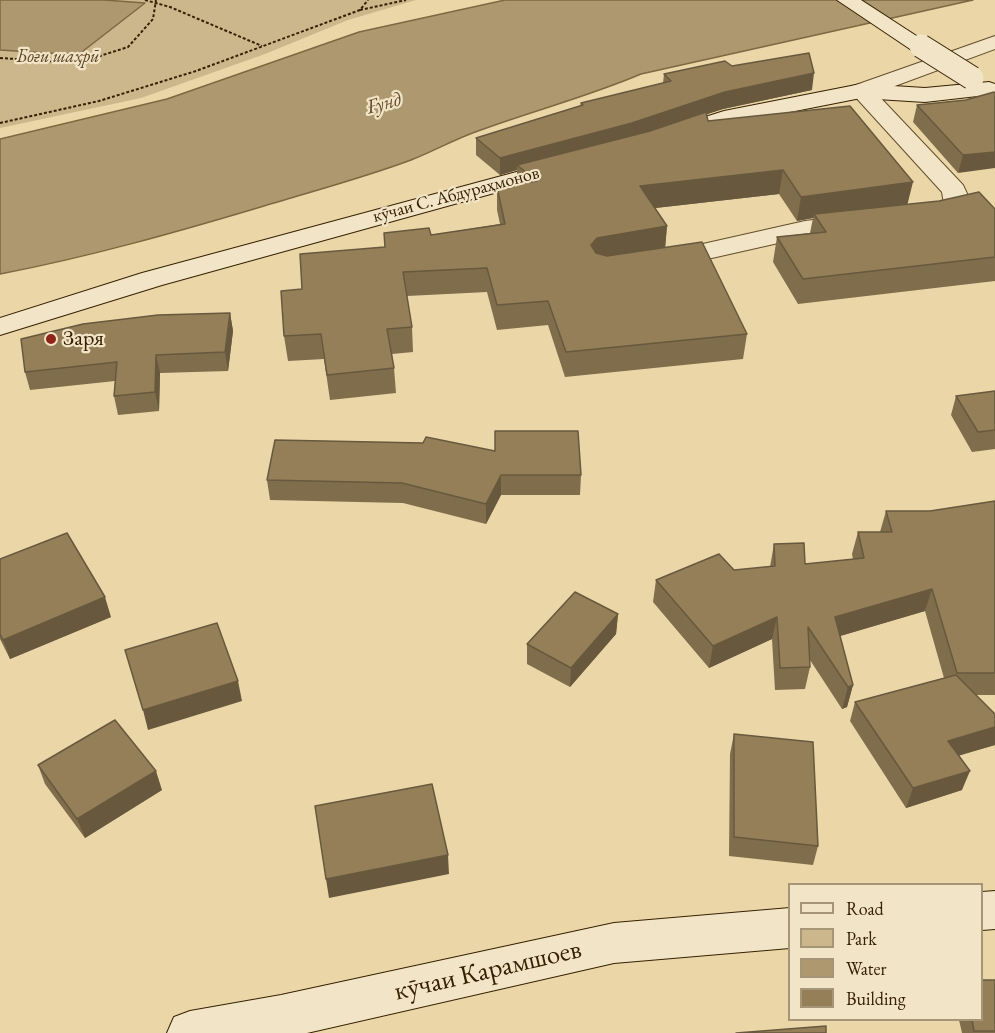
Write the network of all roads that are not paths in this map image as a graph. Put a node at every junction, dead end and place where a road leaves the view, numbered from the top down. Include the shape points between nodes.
1 (847, 0) edge
2 (995, 42) edge
3 (985, 86) edge
4 (861, 91) junction
5 (660, 140) edge
6 (583, 162) edge
7 (639, 265) edge
8 (0, 327) edge
9 (788, 928) edge
10 (282, 1025) edge
11 (190, 1033) edge

1 - 3 street, bridge
2 - 4 street
3 - 4 street via 925,95
4 - 5 street via 724,118
4 - 7 street via 954,190 955,209 933,215 805,229
6 - 8 street, кӯчаи С. Абдураҳмонов via 163,276
9 - 10 street, кӯчаи Карамшоев via 614,943
10 - 11 street, кӯчаи Карамшоев

